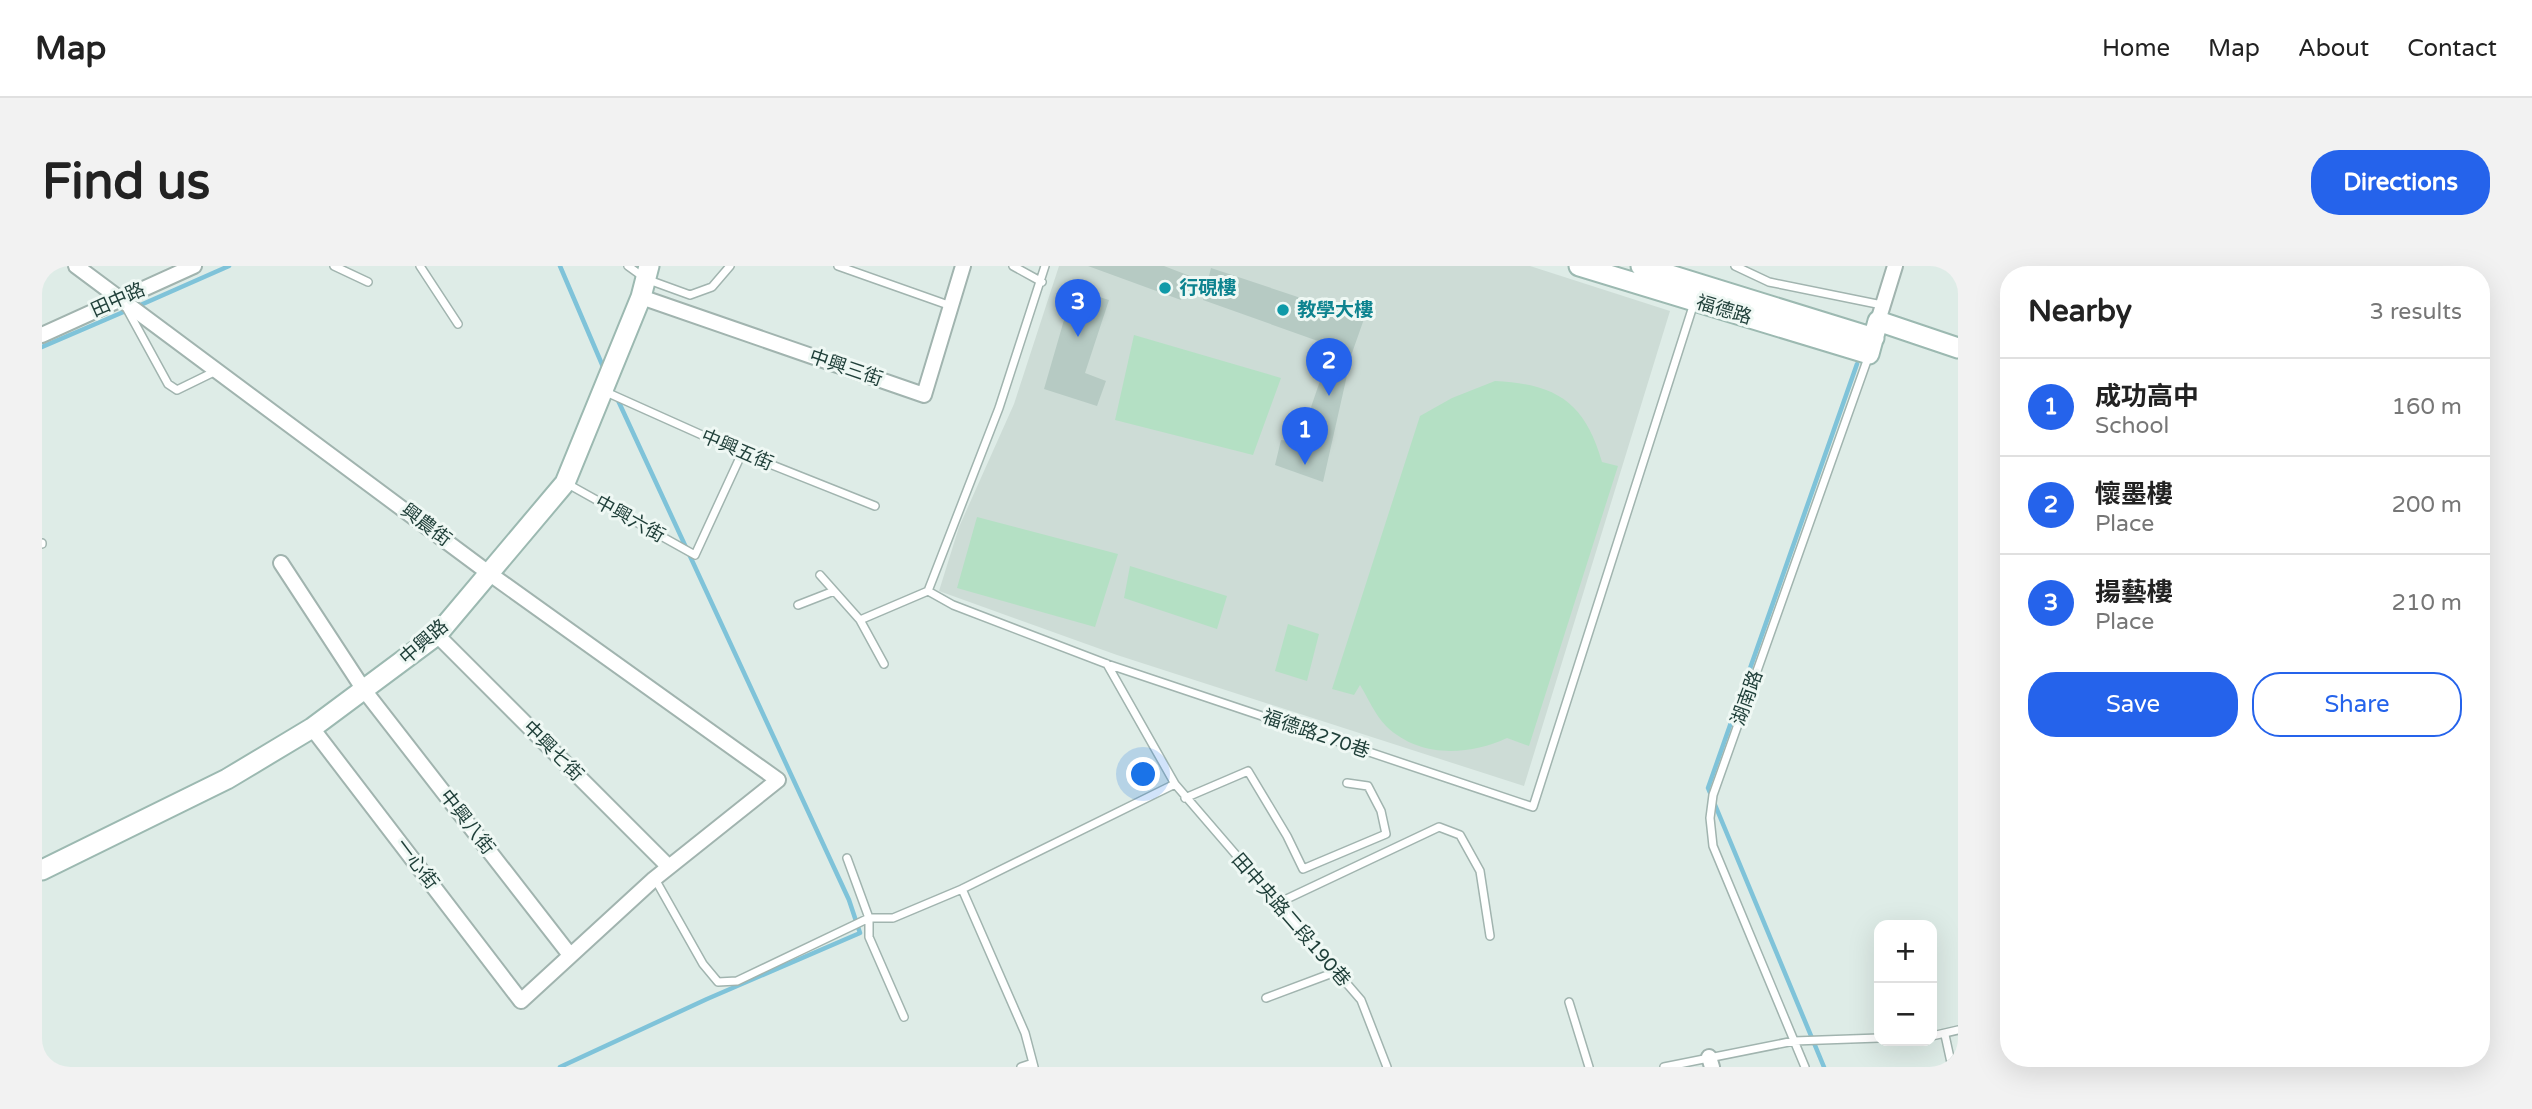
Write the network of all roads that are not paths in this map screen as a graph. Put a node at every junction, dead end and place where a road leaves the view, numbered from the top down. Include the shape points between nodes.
1 (76, 266) edge
2 (194, 266) edge
3 (334, 266) edge
4 (420, 266) edge
5 (628, 266) edge
6 (730, 266) edge
7 (838, 266) edge
8 (963, 266) edge
9 (1013, 266) edge
10 (1045, 266) edge
11 (1579, 266) edge
12 (1641, 266) edge
13 (1735, 266) edge
14 (1895, 266) edge
15 (645, 281) edge
16 (368, 282) dead end
17 (1042, 282) junction
18 (122, 299) junction
19 (1695, 302) junction
20 (952, 306) junction
21 (458, 324) dead end
22 (1876, 330) junction
23 (42, 335) edge
24 (1958, 348) edge
25 (218, 370) junction
26 (602, 390) junction
27 (742, 453) junction
28 (565, 483) junction
29 (874, 506) dead end
30 (281, 563) dead end
31 (490, 574) junction
32 (820, 575) dead end
33 (834, 591) junction
34 (928, 591) junction
35 (798, 605) dead end
36 (860, 620) junction
37 (437, 635) junction
38 (884, 664) dead end
39 (1107, 664) junction
40 (364, 690) junction
41 (312, 727) junction
42 (1347, 783) dead end
43 (1175, 784) junction
44 (1185, 798) junction
45 (847, 858) dead end
46 (669, 867) junction
47 (42, 870) edge
48 (654, 879) junction
49 (962, 889) junction
50 (1276, 904) junction
51 (869, 918) junction
52 (1490, 936) dead end
53 (570, 955) junction
54 (1338, 971) junction
55 (1266, 998) dead end
56 (1569, 1002) dead end
57 (904, 1017) dead end
58 (1958, 1030) edge
59 (1945, 1035) junction
60 (1937, 1036) edge
61 (1874, 1038) edge
62 (1794, 1041) junction
63 (1711, 1062) edge
64 (1033, 1065) edge
65 (1021, 1067) edge
66 (1387, 1067) edge
67 (1589, 1067) edge
68 (1664, 1067) edge
69 (1805, 1067) edge
70 (1952, 1067) edge

1 - 18 street, 興農街
2 - 18 street, 田中路
3 - 16 lane
4 - 21 lane
5 - 15 lane
6 - 15 lane via 712,287 691,295
7 - 20 lane
8 - 20 street, 中興三街
9 - 17 lane
10 - 17 lane
11 - 19 street, 福德路
12 - 22 street, 福德路
13 - 22 lane
14 - 22 street, 湖南路
15 - 20 street, 中興三街 via 924,395
15 - 26 street, 中興路
17 - 34 lane
18 - 23 street, 田中路
18 - 25 street, 興農街
18 - 25 lane via 168,384 177,390
19 - 22 street, 福德路
19 - 39 lane, 福德路270巷 via 1533,807
22 - 24 street
22 - 62 lane, 湖南路 via 1713,795 1710,818 1713,846
25 - 31 street, 興農街
26 - 27 lane, 中興五街
26 - 28 street, 中興路
27 - 28 lane, 中興六街 via 695,555
27 - 29 lane, 中興五街
28 - 31 street, 中興路
30 - 40 street, 中興八街
31 - 37 street, 中興路
31 - 46 street, 興農街 via 778,780
32 - 33 lane
33 - 35 lane
33 - 36 lane
34 - 36 lane
34 - 39 lane, 福德路270巷 via 953,605
36 - 38 lane
37 - 40 street, 中興路
37 - 46 street, 中興七街
39 - 43 lane, 田中央路二段190巷
40 - 41 street, 中興路
40 - 53 street, 中興八街
41 - 47 street, 中興路 via 227,779
41 - 53 street, 一心街 via 521,1001
42 - 44 lane via 1368,786 1386,834 1303,869 1248,771
43 - 44 lane, 田中央路二段190巷
43 - 49 lane
44 - 50 lane, 田中央路二段190巷
45 - 51 lane
46 - 48 street
48 - 51 lane via 718,982 737,981
48 - 53 street
49 - 51 lane via 894,918
49 - 64 lane via 1025,1033
50 - 52 lane via 1439,827 1460,835 1480,872
50 - 54 lane, 田中央路二段190巷
51 - 57 lane via 869,937
54 - 55 lane
54 - 66 lane, 田中央路二段190巷 via 1361,1000
56 - 67 lane
58 - 59 lane
59 - 60 lane
59 - 70 lane
61 - 62 lane
62 - 63 lane
62 - 69 lane, 湖南路
63 - 68 lane
64 - 65 lane

